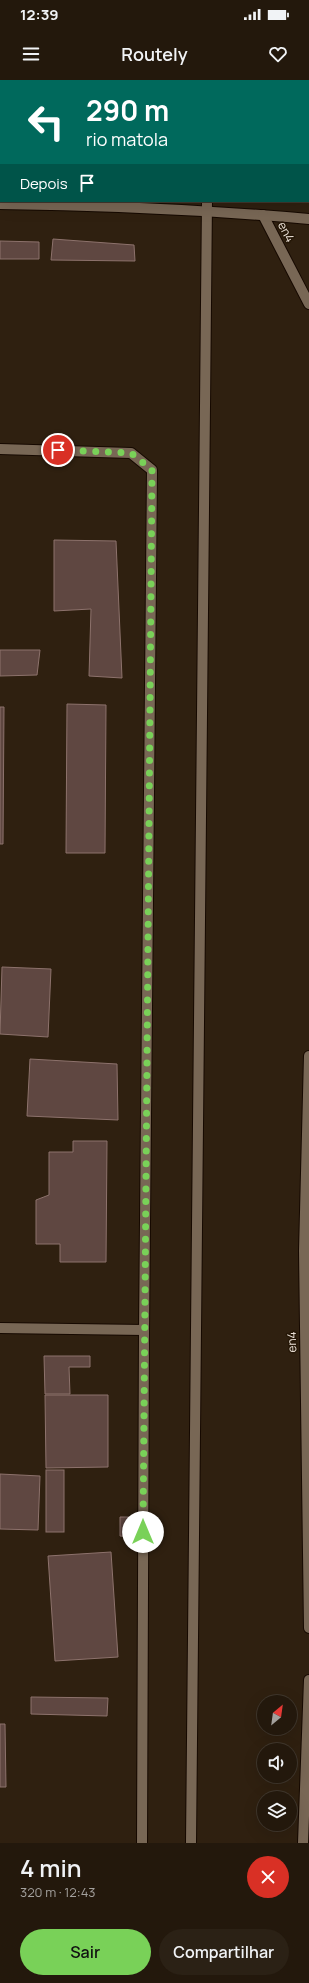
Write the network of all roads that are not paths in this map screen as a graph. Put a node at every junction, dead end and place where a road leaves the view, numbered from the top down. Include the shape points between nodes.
1 (207, 202) edge
2 (0, 204) edge
3 (207, 212) junction
4 (263, 215) junction
5 (309, 219) edge
6 (309, 304) edge
7 (0, 449) edge
8 (309, 1056) edge
9 (0, 1328) edge
10 (144, 1330) junction
11 (309, 1628) edge
12 (309, 1680) edge
13 (142, 1843) edge
14 (192, 1843) edge
15 (303, 1843) edge

1 - 3 street
2 - 3 street via 53,204
3 - 4 street
3 - 14 street
4 - 5 street
4 - 6 street, en4
7 - 10 street via 131,453 152,470
8 - 11 street, en4 via 304,1251
9 - 10 street
10 - 13 street
12 - 15 street

